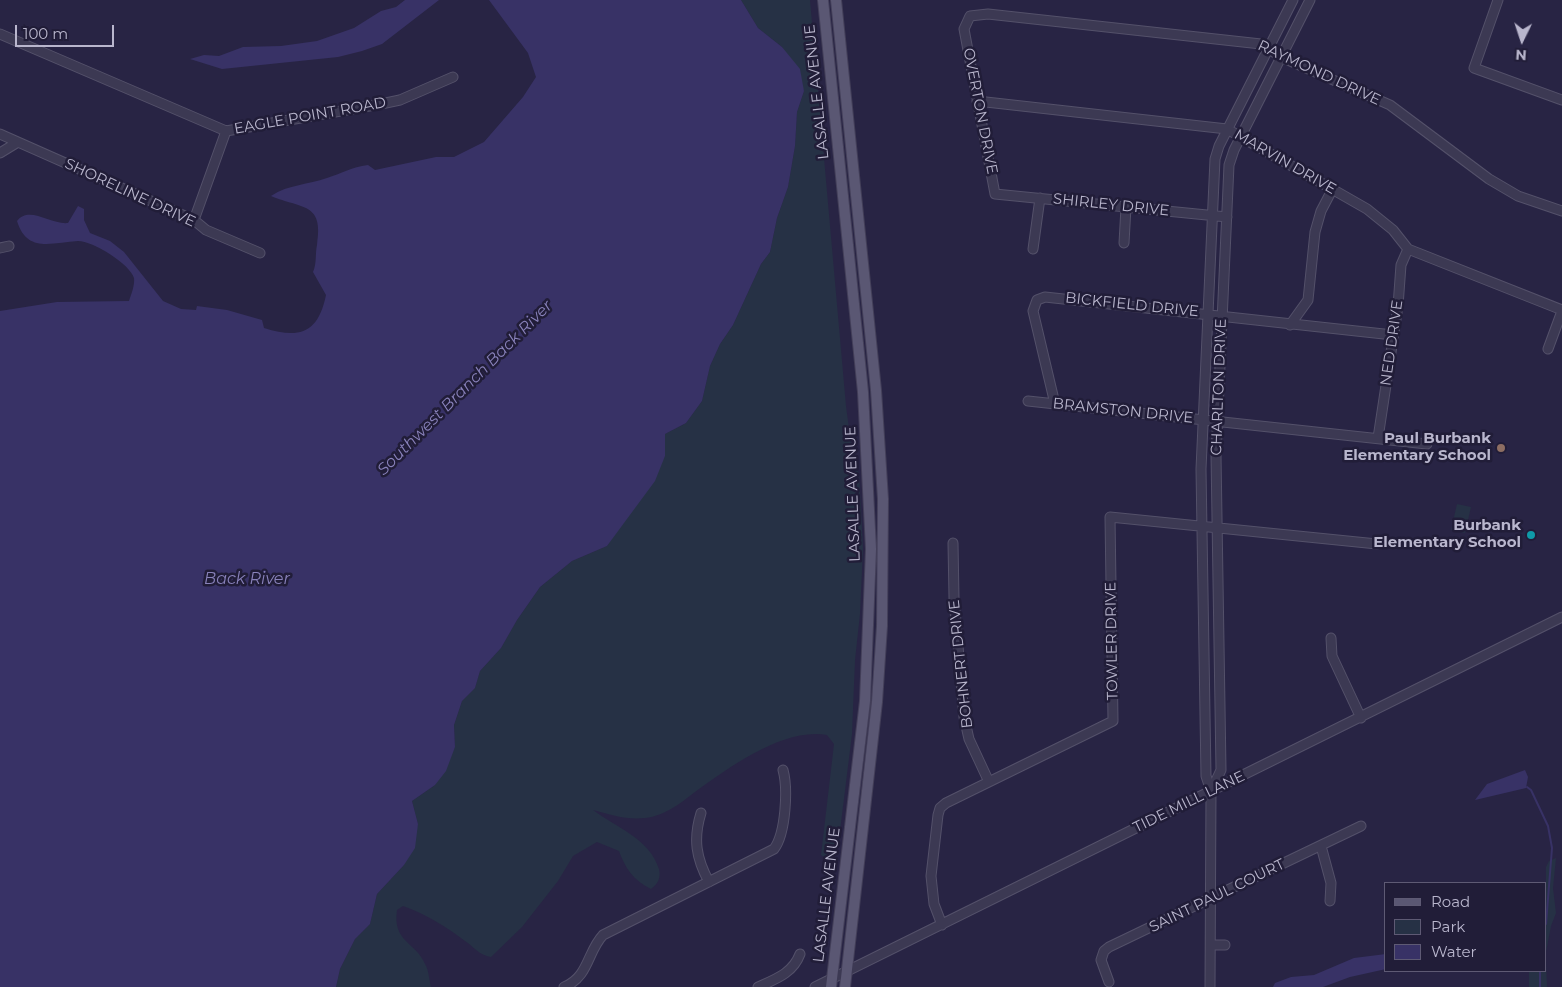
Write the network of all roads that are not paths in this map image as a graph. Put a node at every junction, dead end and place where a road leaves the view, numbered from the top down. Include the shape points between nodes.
1 (823, 0) edge
2 (836, 0) edge
3 (1293, 0) edge
4 (1310, 0) edge
5 (1498, 0) edge
6 (964, 28) joint
7 (0, 34) edge
8 (1269, 47) junction
9 (1281, 57) junction
10 (453, 77) dead end
11 (1562, 100) edge
12 (977, 101) junction
13 (1228, 129) junction
14 (226, 131) junction
15 (0, 134) edge
16 (1241, 136) junction
17 (18, 142) junction
18 (0, 153) edge
19 (1332, 190) junction
20 (995, 194) joint
21 (1040, 198) junction
22 (1126, 207) junction
23 (1562, 211) edge
24 (1211, 216) junction
25 (1227, 217) junction
26 (194, 220) junction
27 (1124, 243) dead end
28 (1033, 249) dead end
29 (1408, 249) junction
30 (260, 254) dead end
31 (1562, 311) edge
32 (1207, 313) junction
33 (1222, 315) junction
34 (1290, 325) junction
35 (1393, 335) junction
36 (1548, 349) dead end
37 (1028, 401) dead end
38 (1055, 404) junction
39 (1202, 419) junction
40 (1218, 420) junction
41 (1378, 438) junction
42 (1427, 444) dead end
43 (1202, 526) junction
44 (1217, 528) junction
45 (953, 543) dead end
46 (1377, 544) dead end
47 (1562, 617) edge
48 (1331, 638) dead end
49 (1360, 718) junction
50 (783, 770) dead end
51 (989, 782) junction
52 (1211, 791) junction
53 (701, 813) dead end
54 (1361, 826) dead end
55 (1321, 846) junction
56 (709, 882) junction
57 (1210, 901) junction
58 (1330, 901) dead end
59 (942, 925) junction
60 (1212, 945) junction
61 (1225, 945) dead end
62 (800, 954) dead end
63 (847, 972) junction
64 (1109, 982) dead end
65 (832, 983) edge
66 (564, 987) edge
67 (758, 987) edge
68 (815, 987) edge
69 (844, 987) edge
70 (1210, 987) edge

1 - 65 main road, LASALLE AVENUE via 863,392 871,549 865,701
2 - 63 main road, LASALLE AVENUE via 876,390 883,508 882,626 877,702
3 - 8 street, CHARLTON DRIVE
4 - 9 street, CHARLTON DRIVE
5 - 11 street via 1474,68
6 - 8 street, RAYMOND DRIVE via 970,16 988,14 1253,42
6 - 12 street, OVERTON DRIVE
7 - 14 street
8 - 9 street, RAYMOND DRIVE
8 - 13 street, CHARLTON DRIVE
9 - 16 street, CHARLTON DRIVE
9 - 23 street, RAYMOND DRIVE via 1390,105 1489,179 1518,196
10 - 14 street, EAGLE POINT ROAD via 400,100
12 - 13 street, MARVIN DRIVE
12 - 20 street, OVERTON DRIVE
13 - 16 street, MARVIN DRIVE
13 - 24 street, CHARLTON DRIVE via 1215,157
14 - 26 street, EAGLE POINT ROAD
15 - 17 street, SHORELINE DRIVE
16 - 19 street, MARVIN DRIVE
16 - 25 street, CHARLTON DRIVE via 1230,161
17 - 18 street
17 - 26 street, SHORELINE DRIVE
19 - 29 street, MARVIN DRIVE via 1367,208 1393,230
19 - 34 street via 1314,232 1308,300
20 - 21 street, SHIRLEY DRIVE
21 - 22 street, SHIRLEY DRIVE
21 - 28 street
22 - 24 street, SHIRLEY DRIVE
22 - 27 street
24 - 25 street, SHIRLEY DRIVE
24 - 32 street, CHARLTON DRIVE
25 - 33 street, CHARLTON DRIVE
26 - 30 street, SHORELINE DRIVE via 206,230
29 - 31 street, MARVIN DRIVE
29 - 35 street, NED DRIVE via 1401,265
31 - 36 street
32 - 33 street, BICKFIELD DRIVE
32 - 38 street, BICKFIELD DRIVE via 1049,296 1040,298 1034,304 1033,312
32 - 39 street, CHARLTON DRIVE
33 - 34 street, BICKFIELD DRIVE
33 - 40 street, CHARLTON DRIVE
34 - 35 street, BICKFIELD DRIVE
35 - 41 street, NED DRIVE
37 - 38 street, BRAMSTON DRIVE
38 - 39 street, BRAMSTON DRIVE
39 - 40 street, BRAMSTON DRIVE
39 - 43 street, CHARLTON DRIVE
40 - 41 street, BRAMSTON DRIVE
40 - 44 street, CHARLTON DRIVE
41 - 42 street, BRAMSTON DRIVE
43 - 44 street, TOWLER DRIVE
43 - 51 street, TOWLER DRIVE via 1110,517 1113,721
43 - 52 street, CHARLTON DRIVE via 1206,776
44 - 46 street, TOWLER DRIVE
44 - 52 street, CHARLTON DRIVE via 1221,770
45 - 51 street, BOHNERT DRIVE via 964,717 969,739
47 - 49 street, TIDE MILL LANE
48 - 49 street via 1332,656
49 - 52 street, TIDE MILL LANE
50 - 56 street via 787,783 778,844 768,853
51 - 59 street, TOWLER DRIVE via 940,808 931,889
52 - 57 street, CHARLTON DRIVE
52 - 59 street, TIDE MILL LANE
53 - 56 street via 695,834 696,850 700,867
54 - 55 street, SAINT PAUL COURT
55 - 57 street, SAINT PAUL COURT
55 - 58 street via 1332,883
56 - 66 street via 603,935 593,948 585,971
57 - 60 street, CHARLTON DRIVE
57 - 64 street, SAINT PAUL COURT via 1109,947 1101,960
59 - 63 street, TIDE MILL LANE
60 - 61 street
60 - 70 street, CHARLTON DRIVE
62 - 67 street via 788,972
63 - 65 street, TIDE MILL LANE
63 - 69 main road, LASALLE AVENUE
65 - 68 street, TIDE MILL LANE

